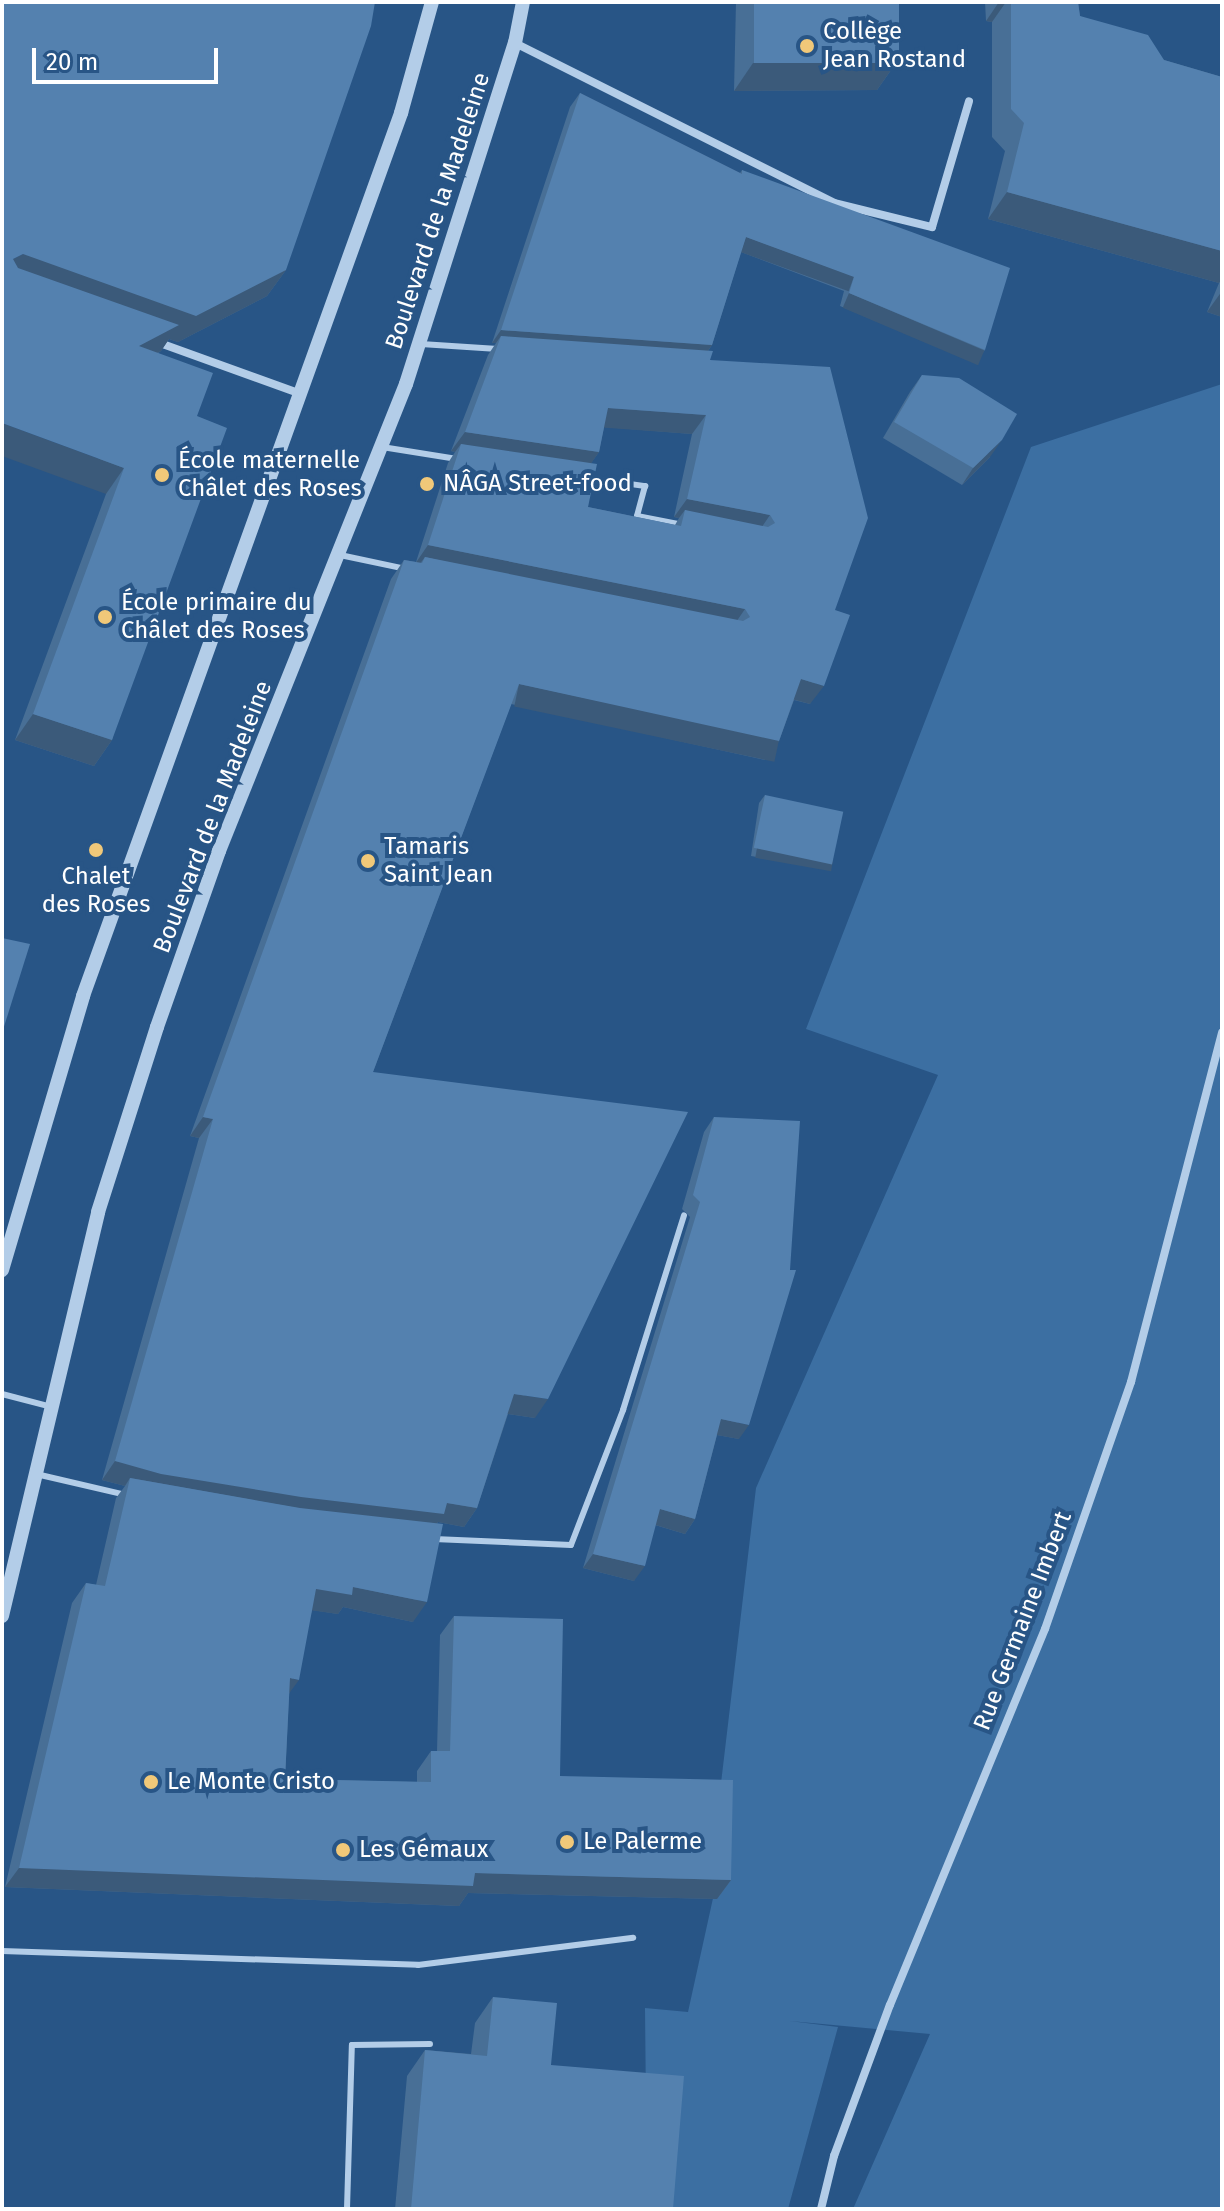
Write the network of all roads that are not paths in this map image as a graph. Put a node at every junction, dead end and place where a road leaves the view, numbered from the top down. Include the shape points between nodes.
1 (432, 2) edge
2 (523, 2) edge
3 (515, 43) junction
4 (969, 101) dead end
5 (144, 338) edge
6 (419, 344) junction
7 (512, 350) edge
8 (299, 393) junction
9 (382, 447) junction
10 (475, 461) edge
11 (583, 477) edge
12 (696, 528) edge
13 (340, 555) junction
14 (418, 571) edge
15 (1222, 1033) edge
16 (684, 1215) dead end
17 (2, 1270) edge
18 (2, 1394) edge
19 (52, 1407) junction
20 (36, 1474) junction
21 (133, 1496) edge
22 (421, 1537) edge
23 (2, 1616) edge
24 (633, 1938) dead end
25 (2, 1951) edge
26 (430, 2044) dead end
27 (347, 2209) edge
28 (821, 2209) edge

1 - 8 street via 401,113
2 - 3 street, Boulevard de la Madeleine
3 - 4 street via 834,203 932,227
3 - 6 street, Boulevard de la Madeleine
5 - 8 street
6 - 7 lane
6 - 9 street, Boulevard de la Madeleine
8 - 17 street via 83,996
9 - 10 lane
9 - 13 street, Boulevard de la Madeleine
11 - 12 lane via 645,486 637,516
13 - 14 lane
13 - 19 street, Boulevard de la Madeleine via 219,851 157,1027 98,1212
15 - 28 street, Rue Germaine Imbert via 1131,1382 1045,1629 885,2019 834,2156
16 - 22 lane via 623,1410 571,1545
18 - 19 lane
19 - 20 street, Boulevard de la Madeleine
20 - 21 lane
20 - 23 street, Boulevard de la Madeleine
24 - 25 lane via 418,1965
26 - 27 lane via 352,2045

